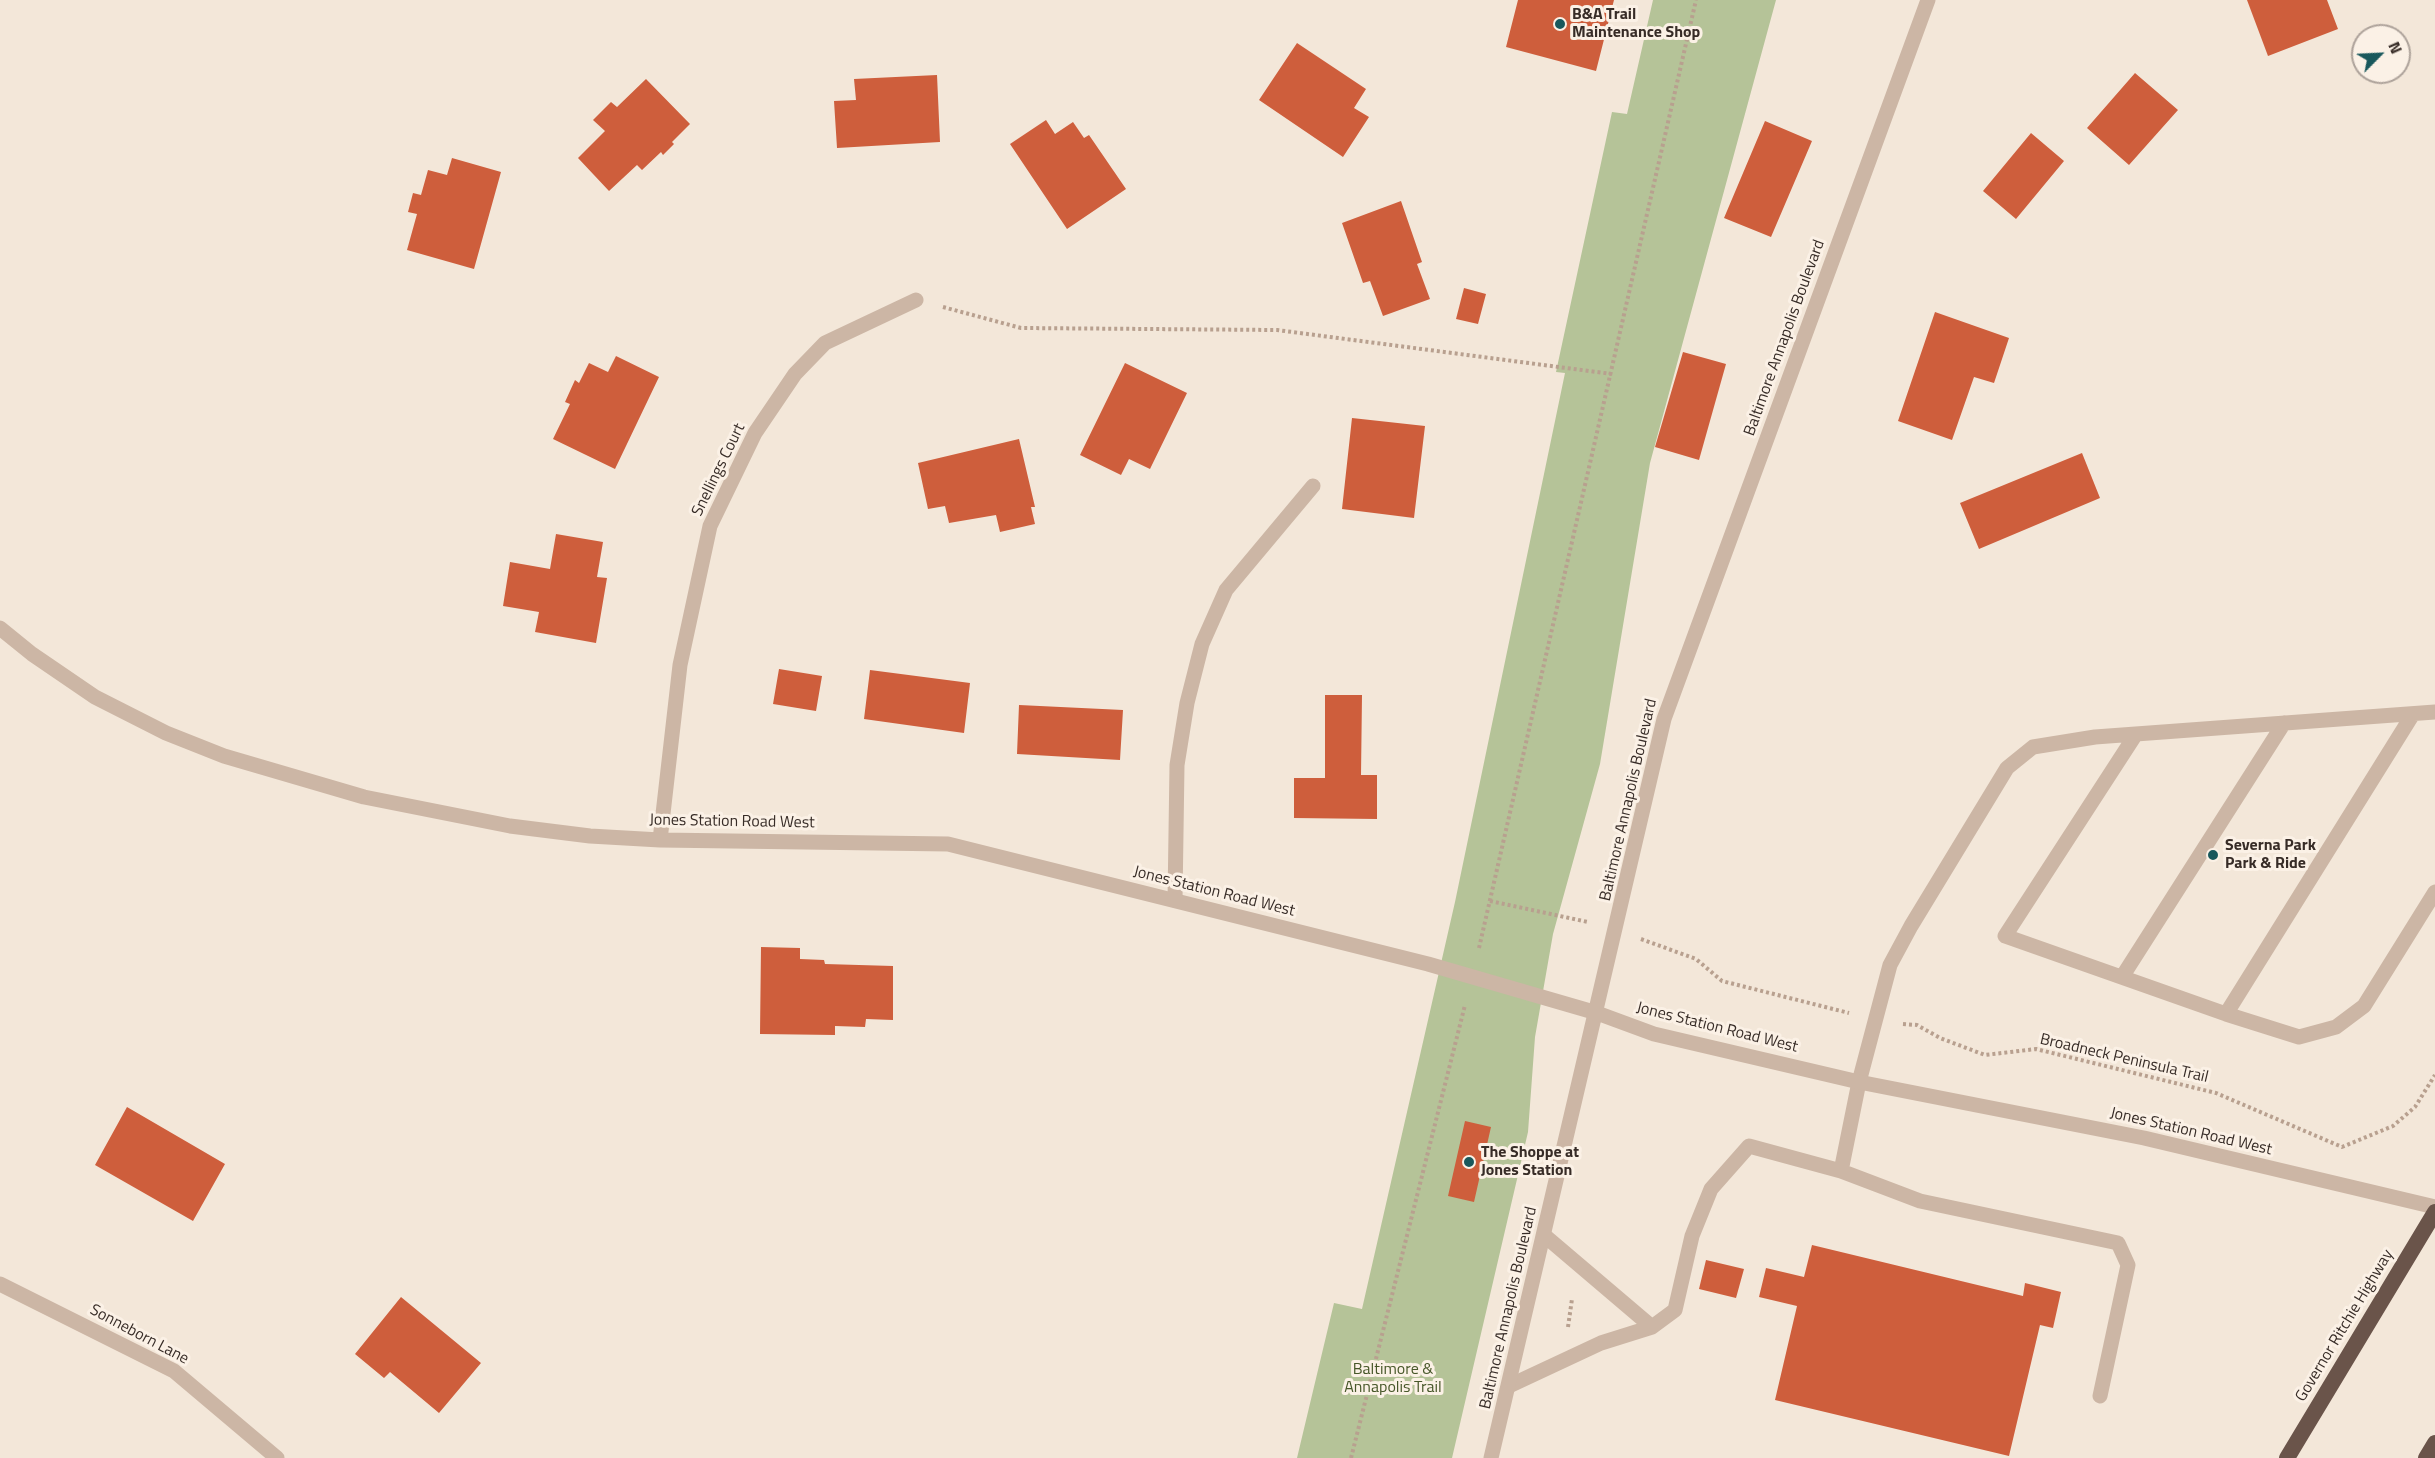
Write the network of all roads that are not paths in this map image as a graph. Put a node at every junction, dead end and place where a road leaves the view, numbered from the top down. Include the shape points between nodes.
1 (1928, 0) edge
2 (916, 300) road end
3 (1313, 486) dead end
4 (0, 628) edge
5 (2435, 712) edge
6 (2413, 714) junction
7 (2284, 723) junction
8 (2136, 734) junction
9 (660, 840) junction
10 (2435, 892) edge
11 (1175, 900) junction
12 (2122, 978) junction
13 (1597, 1013) junction
14 (2226, 1014) junction
15 (1859, 1082) junction
16 (1840, 1171) junction
17 (2435, 1207) edge
18 (2435, 1212) edge
19 (1545, 1236) junction
20 (0, 1284) edge
21 (1652, 1327) junction
22 (1509, 1386) junction
23 (2100, 1396) dead end
24 (2435, 1443) edge
25 (277, 1458) edge
26 (1491, 1458) edge
27 (2287, 1458) edge
28 (2426, 1458) edge

1 - 13 street, Baltimore Annapolis Boulevard via 1664,718
2 - 9 street, Snellings Court via 825,344 795,374 755,433 710,526 680,665
3 - 11 street via 1226,591 1202,644 1177,765
4 - 9 street, Jones Station Road West via 95,697 166,733 224,756 364,797 510,826
5 - 6 street
6 - 7 street
6 - 14 street
7 - 8 street
7 - 12 street
8 - 12 street via 2005,936
8 - 15 street via 2033,747 2007,768 1890,965
9 - 11 street, Jones Station Road West via 948,844
10 - 14 street via 2364,1006 2337,1027 2299,1037
11 - 13 street, Jones Station Road West
12 - 14 street
13 - 15 street, Jones Station Road West via 1653,1034
13 - 19 street, Baltimore Annapolis Boulevard
15 - 16 street
15 - 17 street, Jones Station Road West via 2144,1138
16 - 21 street via 1749,1146 1711,1189 1692,1236 1674,1310
16 - 23 street via 1920,1201 2118,1243 2128,1265
18 - 27 highway, Governor Ritchie Highway
19 - 21 street
19 - 22 street, Baltimore Annapolis Boulevard
20 - 25 street, Sonneborn Lane via 174,1371
21 - 22 street via 1600,1343
22 - 26 street, Baltimore Annapolis Boulevard
24 - 28 highway

